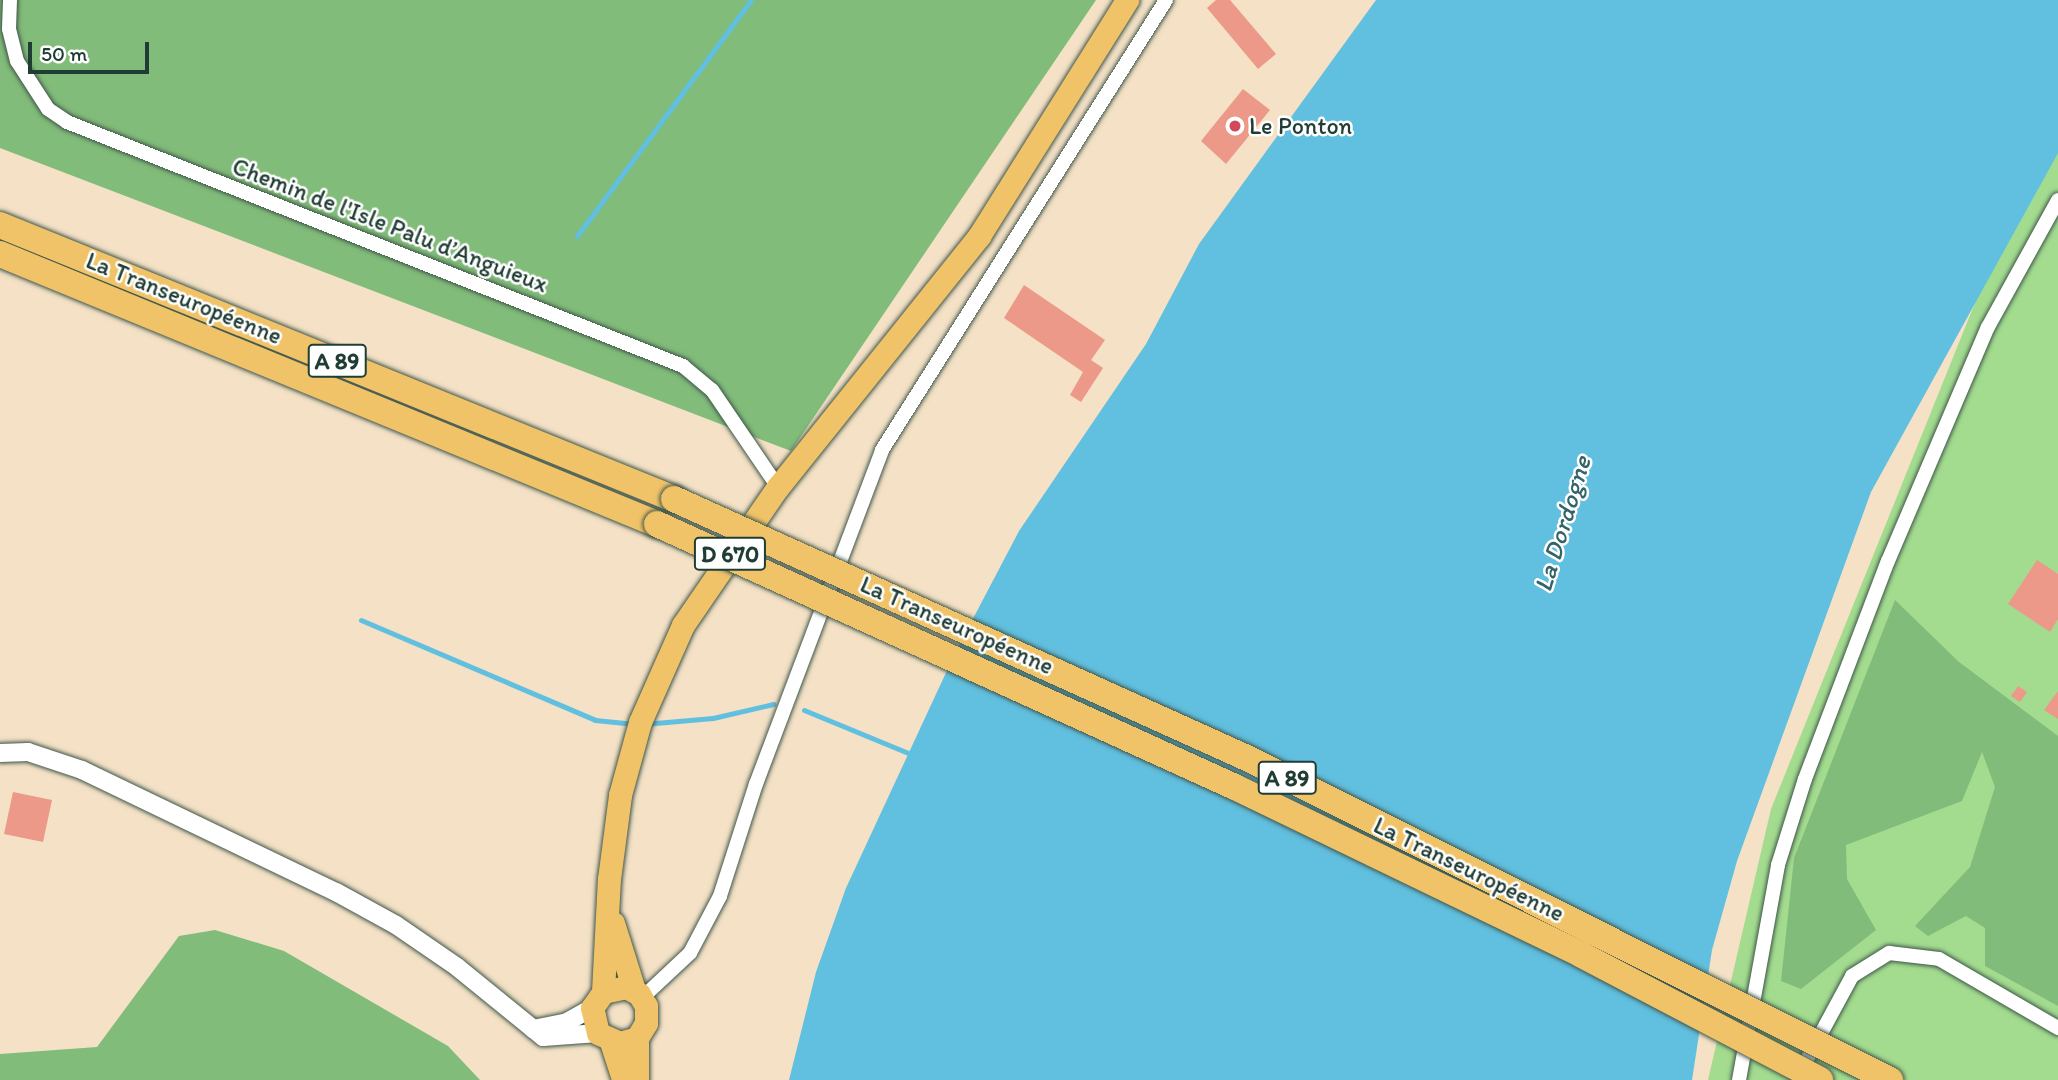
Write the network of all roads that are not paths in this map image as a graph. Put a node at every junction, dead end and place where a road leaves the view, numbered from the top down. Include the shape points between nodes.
1 (10, 0) edge
2 (1127, 0) edge
3 (1166, 0) edge
4 (2058, 200) edge
5 (0, 225) edge
6 (0, 254) edge
7 (778, 487) junction
8 (0, 753) edge
9 (609, 913) junction
10 (638, 994) junction
11 (597, 1000) junction
12 (2058, 1028) edge
13 (533, 1029) junction
14 (605, 1038) junction
15 (637, 1038) junction
16 (623, 1080) edge
17 (637, 1080) edge
18 (1739, 1080) edge
19 (1796, 1080) edge
20 (1820, 1080) edge
21 (1890, 1080) edge

1 - 7 street, Chemin de l'Isle Palu d’Anguieux via 9,29 17,61 48,108 67,122 683,366 712,390
2 - 7 main road, D 670 via 1017,178 934,292
3 - 10 street via 882,450 756,784 720,896 690,953
4 - 18 street via 1988,327 1888,561 1805,779 1779,865
5 - 21 highway, La Transeuropéenne / A 89, bridge via 674,499 1249,759
6 - 20 highway, La Transeuropéenne / A 89, bridge via 657,524 1236,786 1582,955
7 - 9 main road, D 670 via 715,575 656,682 620,794
8 - 13 street via 28,752 82,770 336,892 396,925 457,967
9 - 10 main road, D 670
9 - 11 main road, D 670
10 - 11 main road via 618,987
10 - 15 main road via 648,1015
11 - 13 street via 565,1023
11 - 14 main road
12 - 19 street via 1940,959 1889,953 1852,976
13 - 14 street via 552,1038
14 - 15 main road
14 - 16 main road
15 - 17 main road

